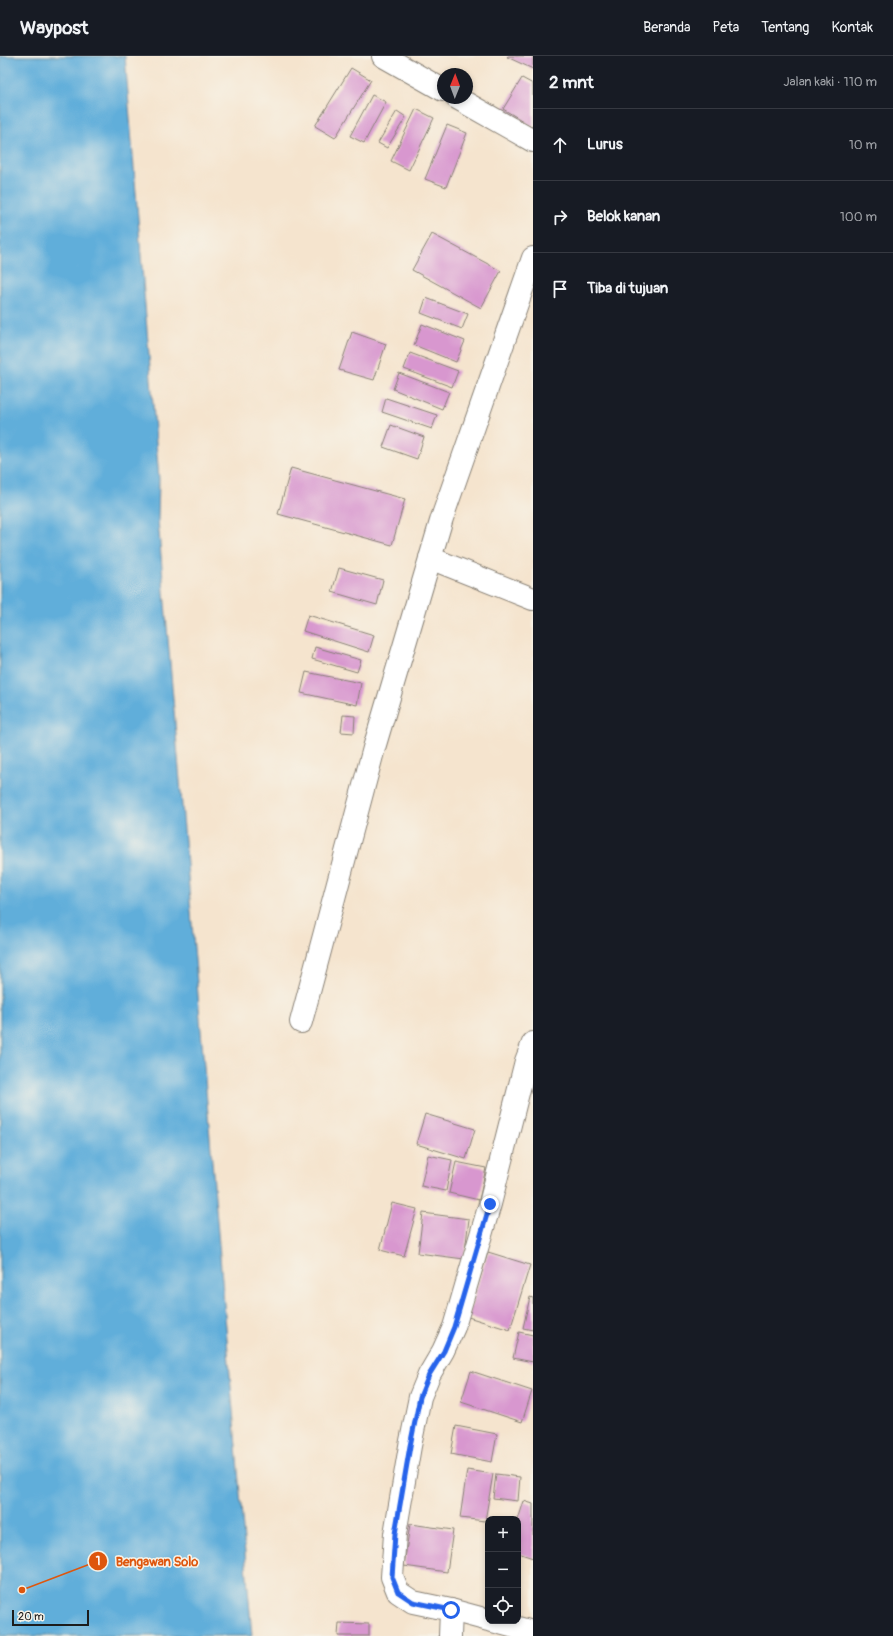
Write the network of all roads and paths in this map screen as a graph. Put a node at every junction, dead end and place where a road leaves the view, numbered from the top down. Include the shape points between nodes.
1 (383, 56) edge
2 (437, 87) edge
3 (468, 104) edge
4 (533, 141) edge
5 (533, 258) edge
6 (430, 558) junction
7 (533, 599) edge
8 (301, 1022) dead end
9 (533, 1043) edge
10 (451, 1610) junction
11 (485, 1619) edge
12 (503, 1624) edge
13 (533, 1632) edge
14 (450, 1636) edge

1 - 2 street
3 - 4 street
5 - 6 street
6 - 7 street
6 - 8 street via 374,748
9 - 10 street via 454,1327 420,1397 395,1534 392,1577 398,1592 413,1602
10 - 11 street
10 - 14 street
12 - 13 street

